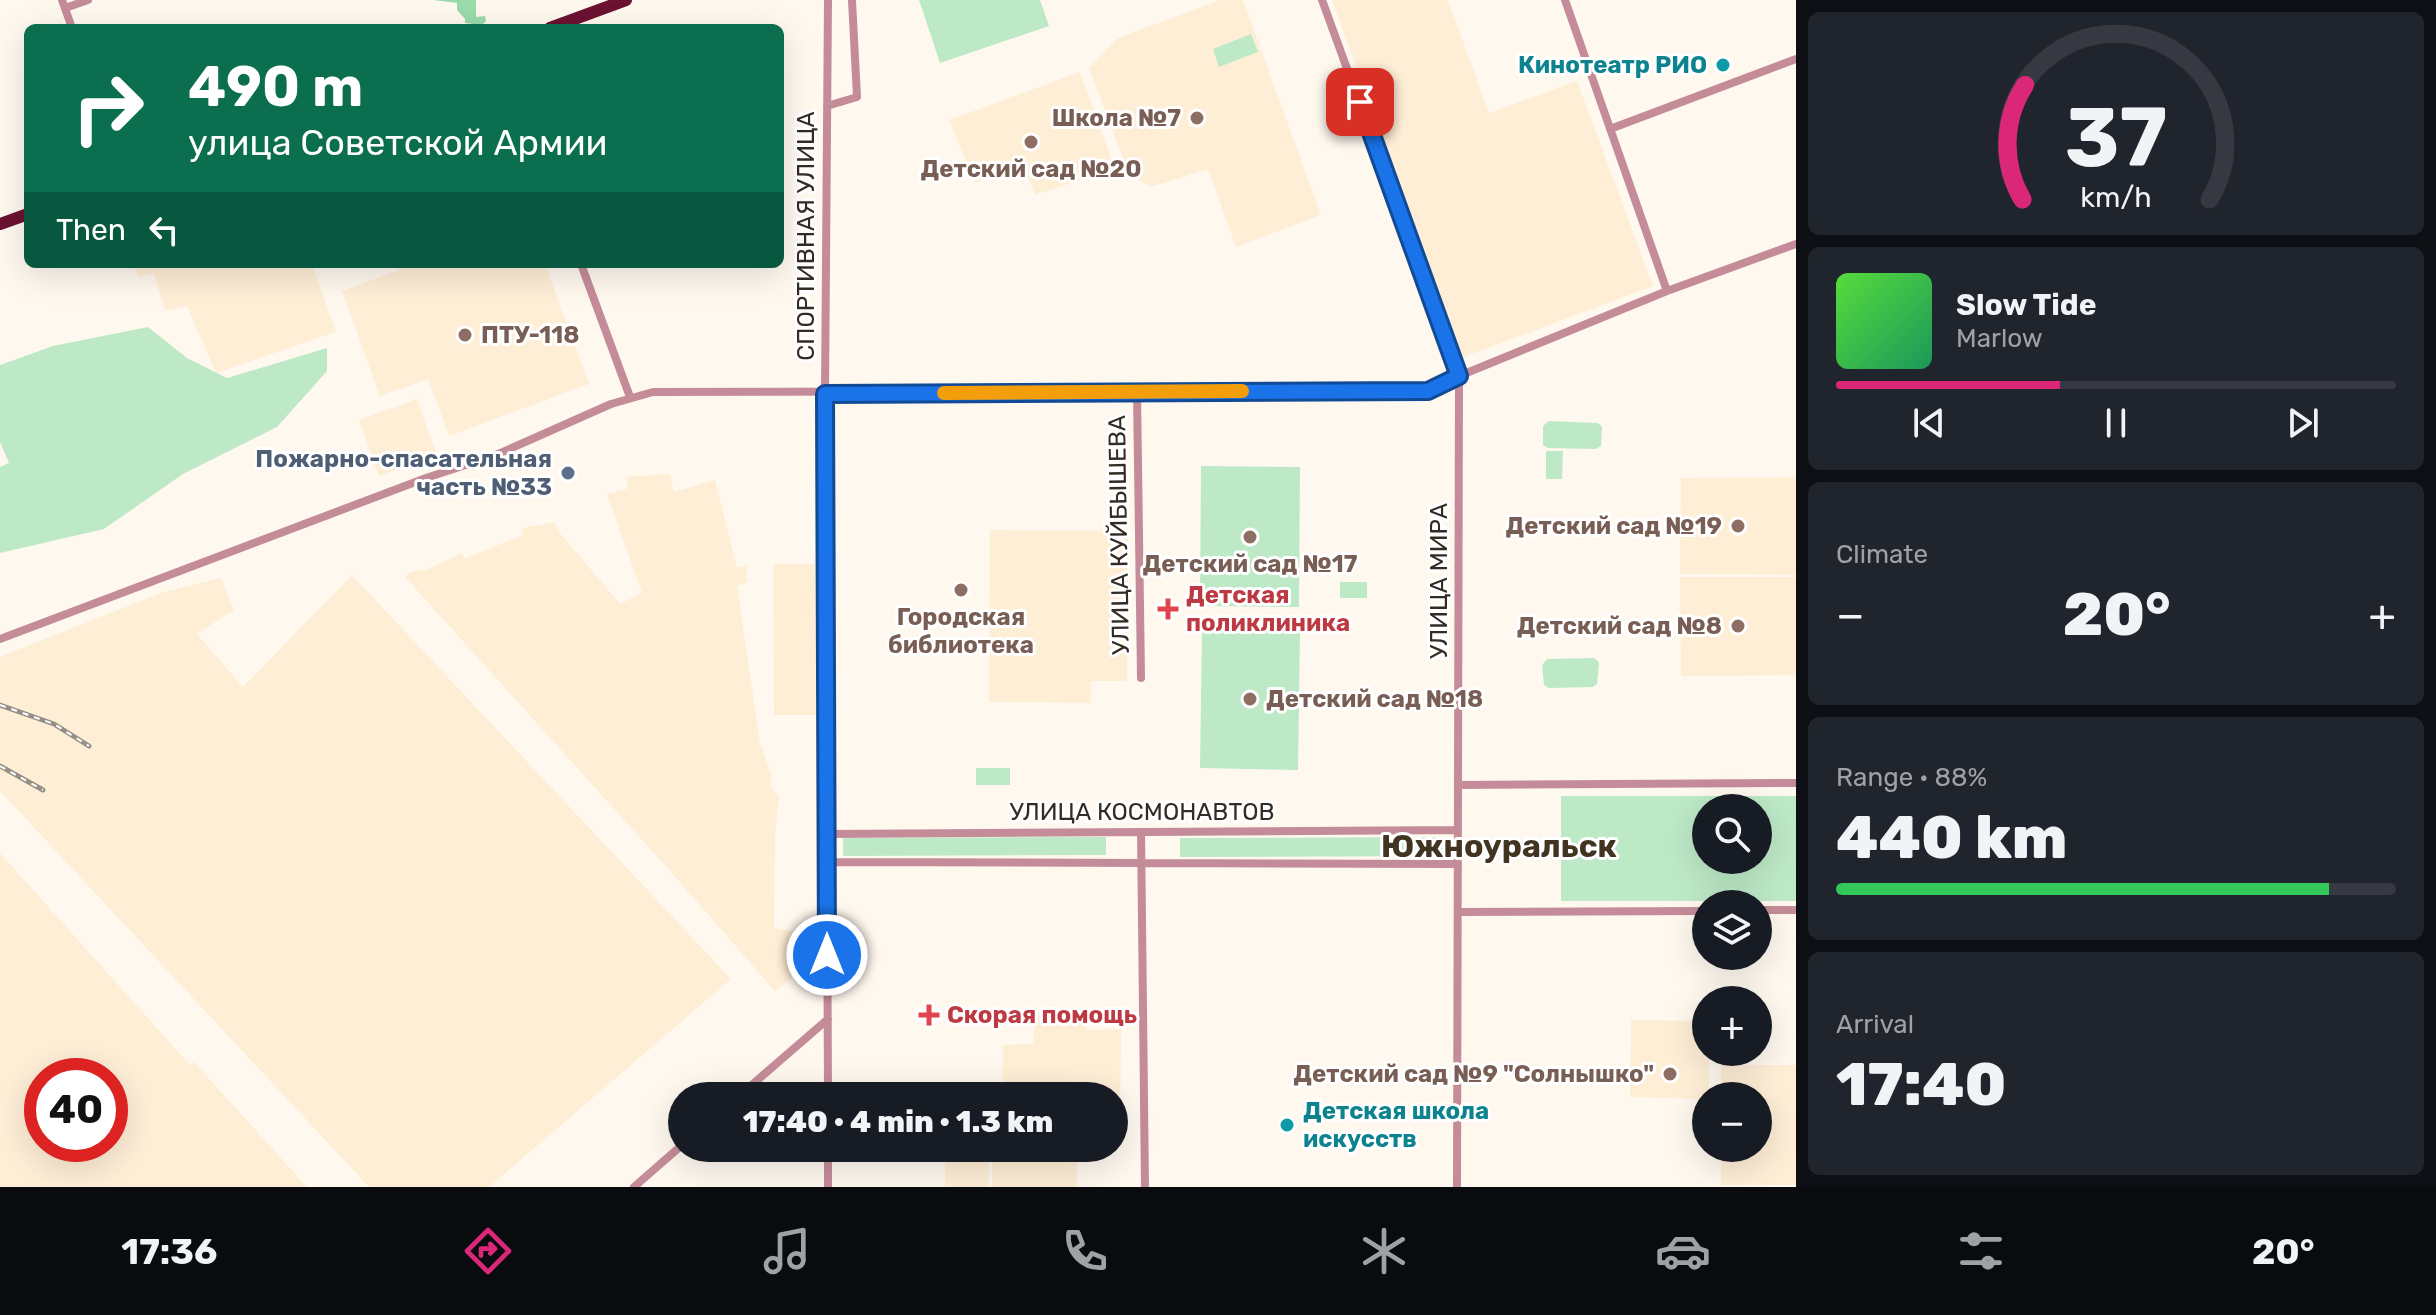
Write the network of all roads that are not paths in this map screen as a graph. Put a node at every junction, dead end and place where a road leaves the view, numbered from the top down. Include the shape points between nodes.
1 (88, 0) edge
2 (626, 0) edge
3 (828, 0) edge
4 (852, 0) edge
5 (1322, 0) edge
6 (1565, 0) edge
7 (64, 4) edge
8 (71, 24) edge
9 (561, 24) edge
10 (1796, 59) edge
11 (827, 106) junction
12 (1610, 129) junction
13 (24, 215) edge
14 (0, 224) edge
15 (1796, 244) edge
16 (582, 268) edge
17 (1667, 291) junction
18 (1459, 376) junction
19 (1137, 392) junction
20 (825, 394) junction
21 (630, 397) junction
22 (0, 639) edge
23 (1141, 678) dead end
24 (1796, 783) edge
25 (1458, 785) junction
26 (1458, 830) junction
27 (1141, 832) junction
28 (827, 834) junction
29 (827, 862) junction
30 (1141, 863) junction
31 (1458, 864) junction
32 (1772, 910) edge
33 (1796, 910) edge
34 (1692, 911) edge
35 (1458, 912) junction
36 (828, 1019) junction
37 (755, 1082) edge
38 (828, 1082) edge
39 (668, 1157) edge
40 (828, 1162) edge
41 (634, 1187) edge
42 (828, 1187) edge
43 (1145, 1187) edge
44 (1457, 1187) edge

1 - 7 street
2 - 9 highway
3 - 11 street, СПОРТИВНАЯ УЛИЦА
4 - 11 street via 857,97
5 - 18 street, УЛИЦА МИРА
6 - 12 street
7 - 8 street
10 - 12 street
11 - 20 street, СПОРТИВНАЯ УЛИЦА
12 - 17 street
13 - 14 highway
15 - 17 street
16 - 21 street
17 - 18 street
18 - 19 street via 1428,391
18 - 25 street, УЛИЦА МИРА
19 - 20 street
19 - 23 street, УЛИЦА КУЙБЫШЕВА
20 - 21 street via 673,391
20 - 28 street, СПОРТИВНАЯ УЛИЦА
21 - 22 street via 496,455
24 - 25 street
25 - 26 street, УЛИЦА МИРА
26 - 27 street, УЛИЦА КОСМОНАВТОВ
26 - 31 street, УЛИЦА МИРА
27 - 28 street, УЛИЦА КОСМОНАВТОВ
27 - 30 street
28 - 29 street, СПОРТИВНАЯ УЛИЦА
29 - 30 street, УЛИЦА КОСМОНАВТОВ
29 - 36 street, СПОРТИВНАЯ УЛИЦА
30 - 31 street, УЛИЦА КОСМОНАВТОВ
30 - 43 street
31 - 35 street, УЛИЦА МИРА
32 - 33 street
34 - 35 street
35 - 44 street, УЛИЦА МИРА
36 - 37 street
36 - 38 street, СПОРТИВНАЯ УЛИЦА
39 - 41 street
40 - 42 street

